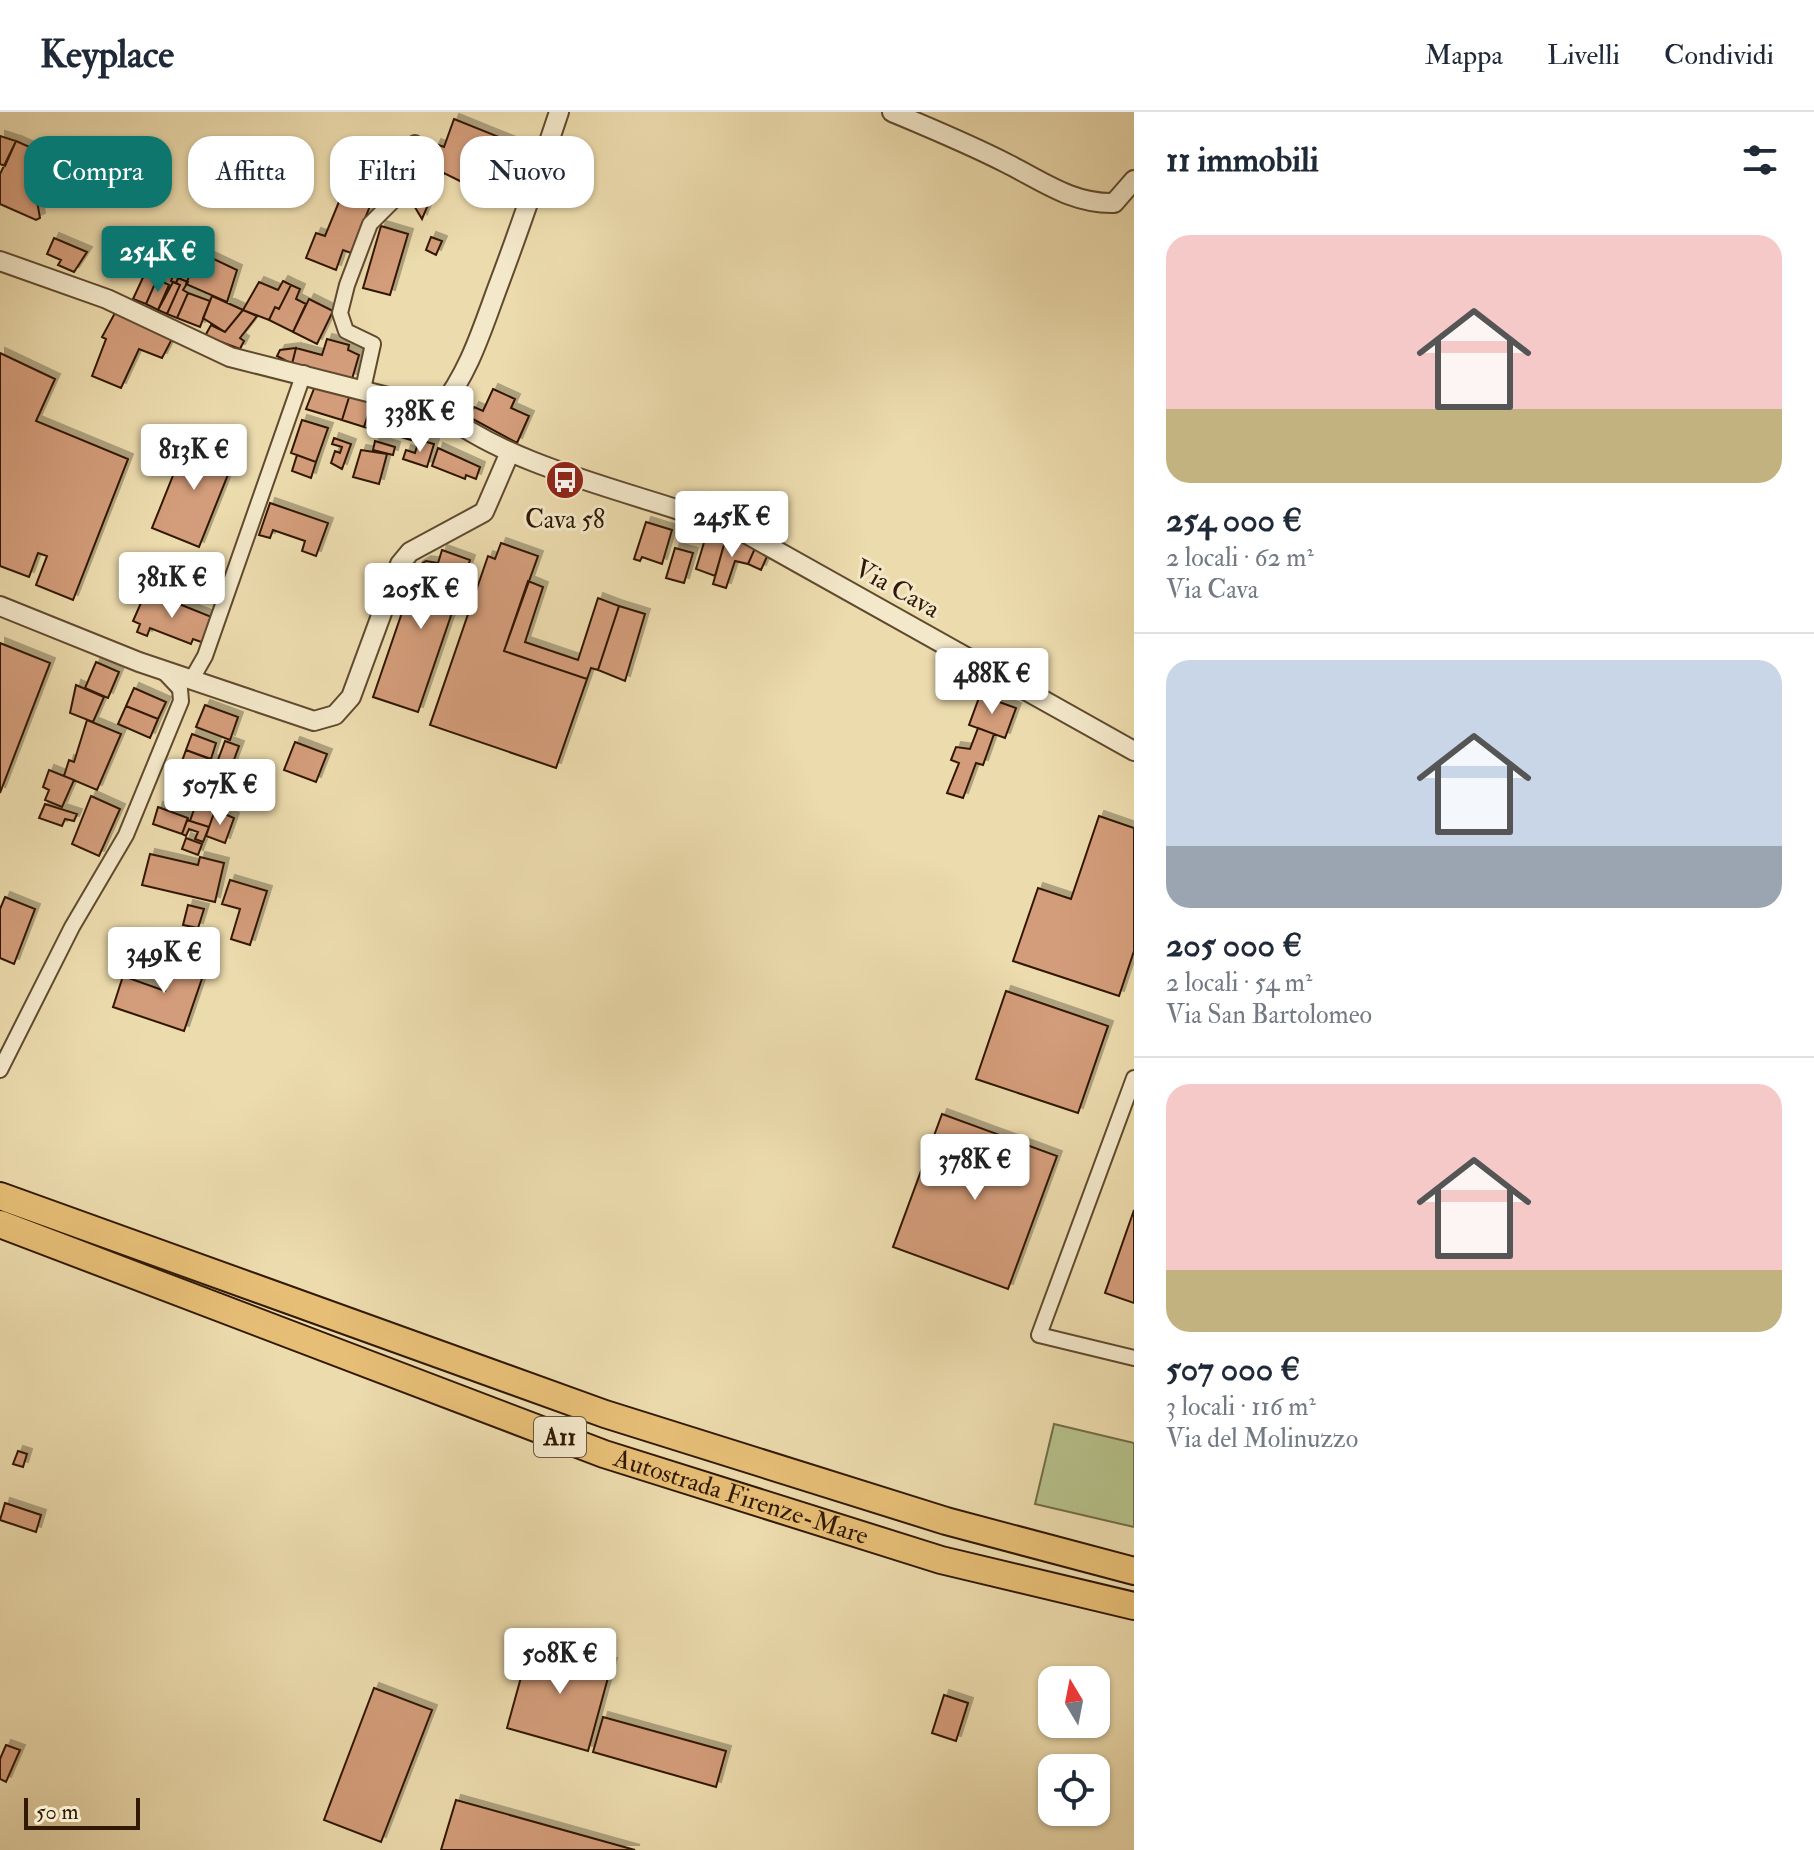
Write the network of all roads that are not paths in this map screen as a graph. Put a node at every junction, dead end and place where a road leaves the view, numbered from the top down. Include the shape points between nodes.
1 (559, 112) edge
2 (892, 112) edge
3 (1134, 180) edge
4 (386, 208) edge
5 (0, 261) edge
6 (304, 373) junction
7 (363, 389) junction
8 (439, 410) junction
9 (510, 452) junction
10 (0, 606) edge
11 (160, 669) junction
12 (193, 677) junction
13 (1134, 751) edge
14 (0, 1070) edge
15 (1134, 1078) edge
16 (0, 1196) edge
17 (0, 1224) edge
18 (1134, 1358) edge
19 (1134, 1571) edge
20 (1134, 1606) edge

1 - 8 street via 477,346
2 - 3 street via 1071,198 1114,203
4 - 7 street via 370,224 340,313 346,331 373,344
5 - 6 street, Via Cava via 107,299 230,357
6 - 7 street, Via Cava
6 - 12 street via 205,656
7 - 8 street, Via Cava
8 - 9 street, Via Cava via 463,429
9 - 12 street via 484,512 410,552 400,564 351,697 335,715 314,721
9 - 13 street, Via Cava via 745,533
10 - 11 street
11 - 12 street
11 - 14 street via 180,689 181,701 126,835 72,927
15 - 18 street via 1039,1335
16 - 19 highway, Autostrada Firenze-Mare / A11 via 605,1414 946,1521
17 - 20 highway, Autostrada Firenze-Mare / A11 via 604,1454 941,1560

